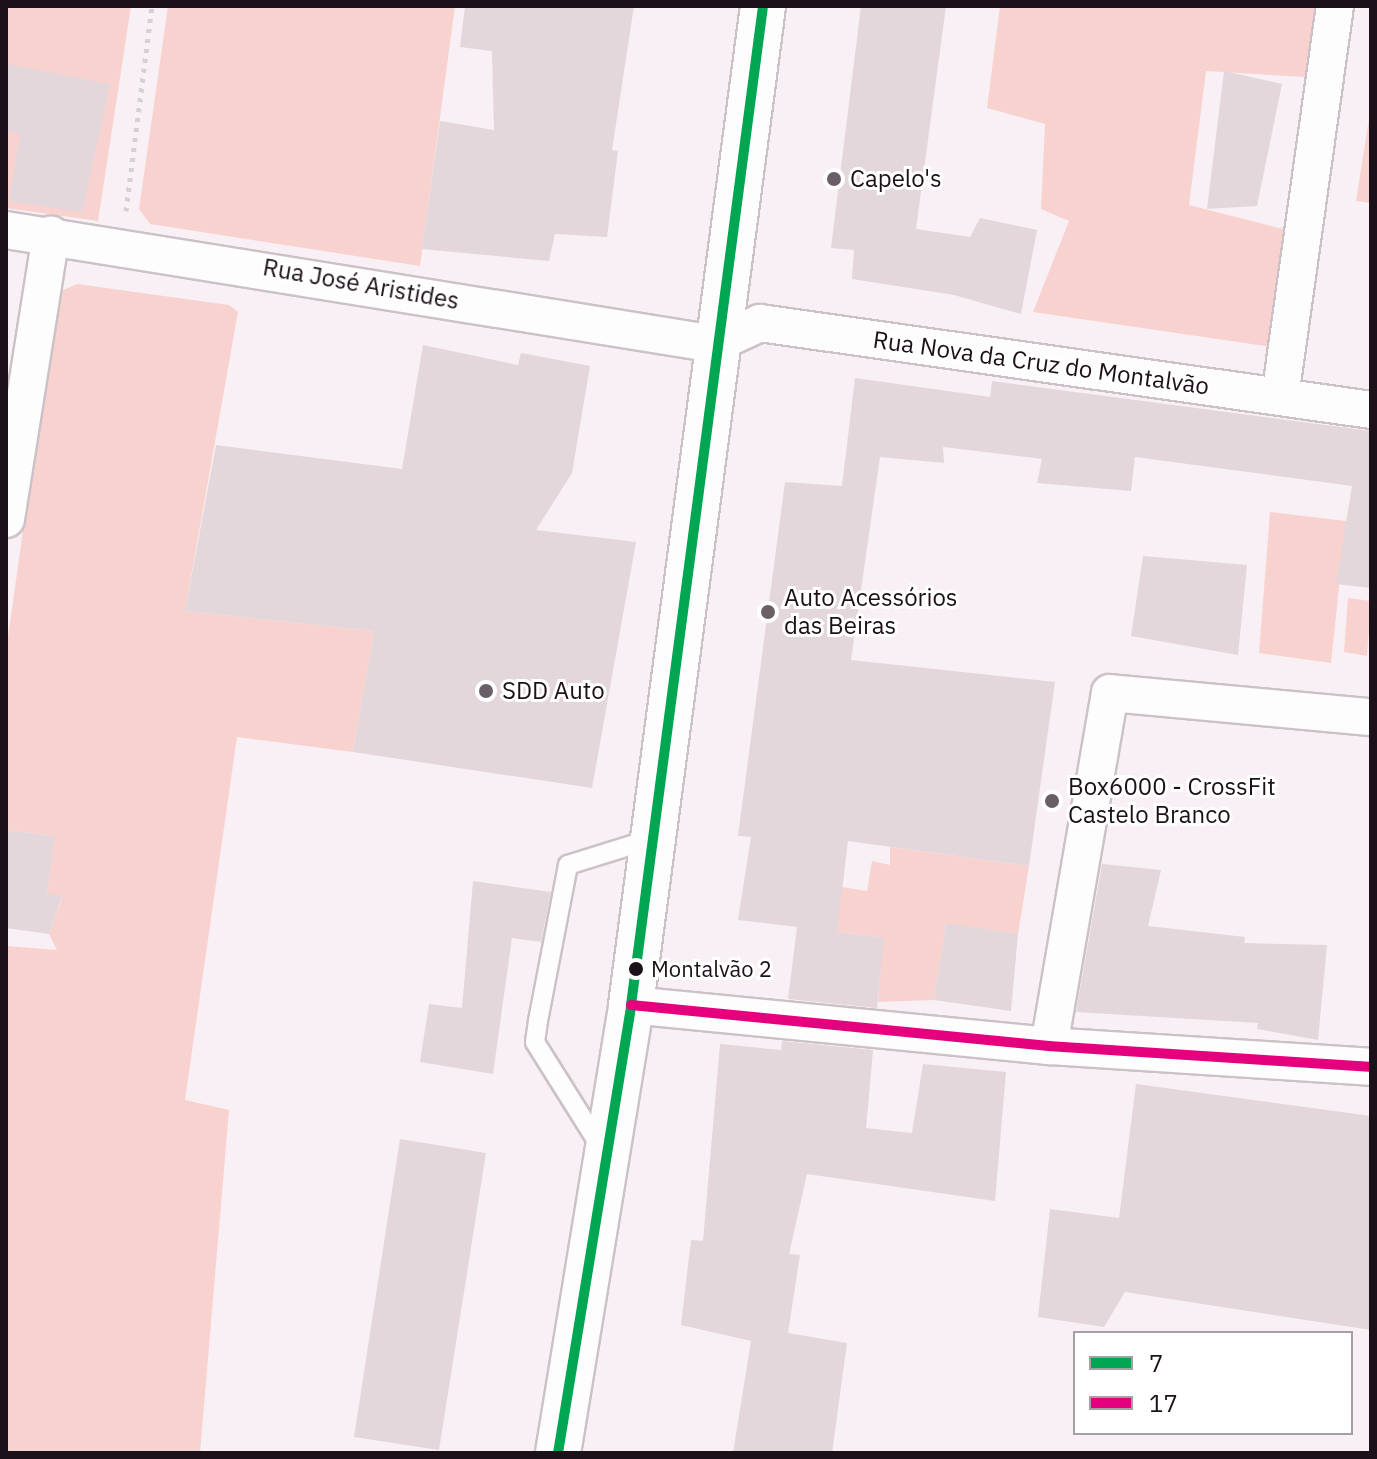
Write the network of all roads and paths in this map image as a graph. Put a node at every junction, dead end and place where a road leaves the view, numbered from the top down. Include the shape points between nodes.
1 (152, 6) edge
2 (763, 6) edge
3 (1335, 6) edge
4 (6, 230) edge
5 (51, 235) junction
6 (121, 244) junction
7 (715, 344) junction
8 (1280, 397) junction
9 (1371, 410) edge
10 (6, 519) edge
11 (1371, 717) edge
12 (651, 839) junction
13 (631, 1005) junction
14 (1049, 1046) junction
15 (1371, 1067) edge
16 (606, 1156) junction
17 (558, 1453) edge

1 - 6 path
2 - 7 main road
3 - 8 street
4 - 5 street, Rua José Aristides
5 - 6 street, Rua José Aristides
5 - 10 street
6 - 7 street, Rua José Aristides
7 - 8 street, Rua Nova da Cruz do Montalvão via 760,323
7 - 12 main road
8 - 9 street, Rua Nova da Cruz do Montalvão
11 - 14 street via 1110,693
12 - 13 main road
12 - 16 lane via 568,865 535,1042
13 - 14 street
13 - 16 main road
14 - 15 street
16 - 17 main road

